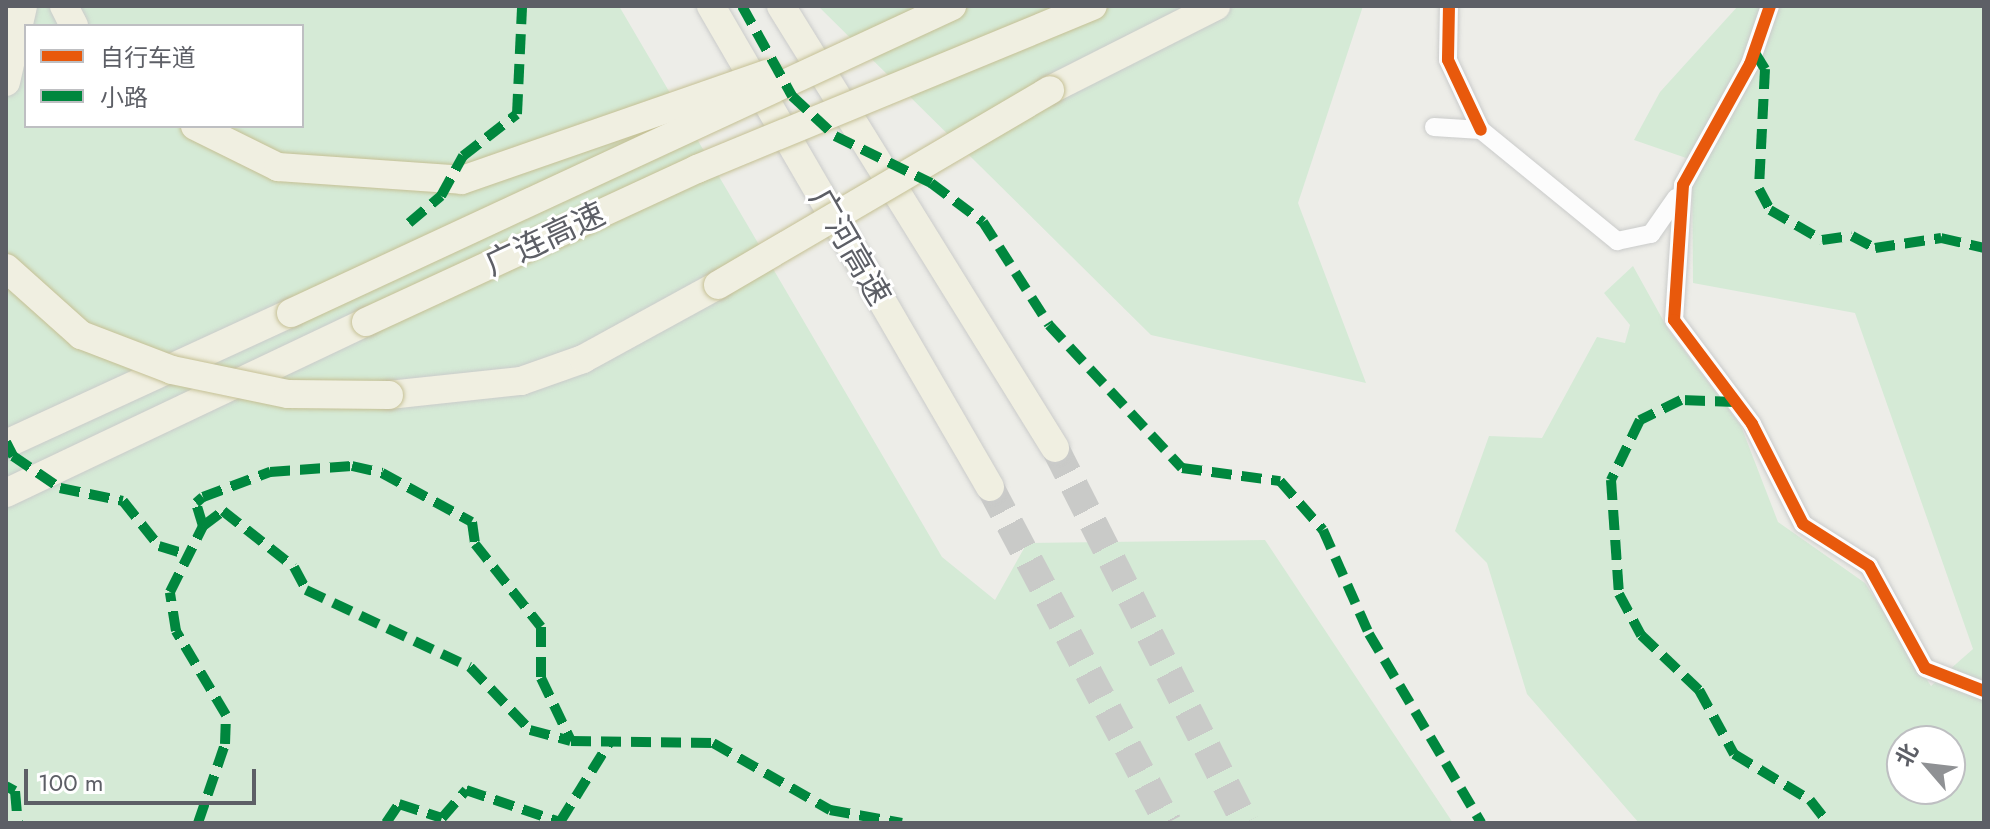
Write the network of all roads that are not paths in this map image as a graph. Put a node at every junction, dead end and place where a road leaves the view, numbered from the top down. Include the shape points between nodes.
1 (23, 6) edge
2 (64, 6) edge
3 (711, 6) edge
4 (781, 6) edge
5 (952, 6) edge
6 (1093, 6) edge
7 (1216, 6) edge
8 (1449, 6) edge
9 (1770, 6) edge
10 (73, 24) edge
11 (852, 49) junction
12 (6, 82) edge
13 (1434, 127) dead end
14 (199, 128) edge
15 (1481, 130) junction
16 (1683, 185) junction
17 (6, 268) edge
18 (6, 444) edge
19 (1055, 448) tunnel mouth
20 (990, 487) tunnel mouth
21 (6, 493) edge
22 (1984, 691) edge

1 - 12 highway
2 - 10 highway
3 - 20 highway, 广河高速, bridge
4 - 19 highway, bridge
5 - 11 highway, 广连高速, bridge
6 - 21 highway, 广连高速, bridge via 697,169
7 - 17 highway, bridge via 1050,90 583,359 521,381 389,395 288,394 172,370 81,335
8 - 15 street via 1448,60
9 - 16 street via 1750,64
11 - 14 highway, bridge via 690,96 514,167 462,180 278,167
11 - 18 highway, 广连高速, bridge
13 - 15 street
15 - 16 street via 1617,241 1651,234
16 - 22 street via 1674,320 1752,424 1803,524 1869,566 1925,668

